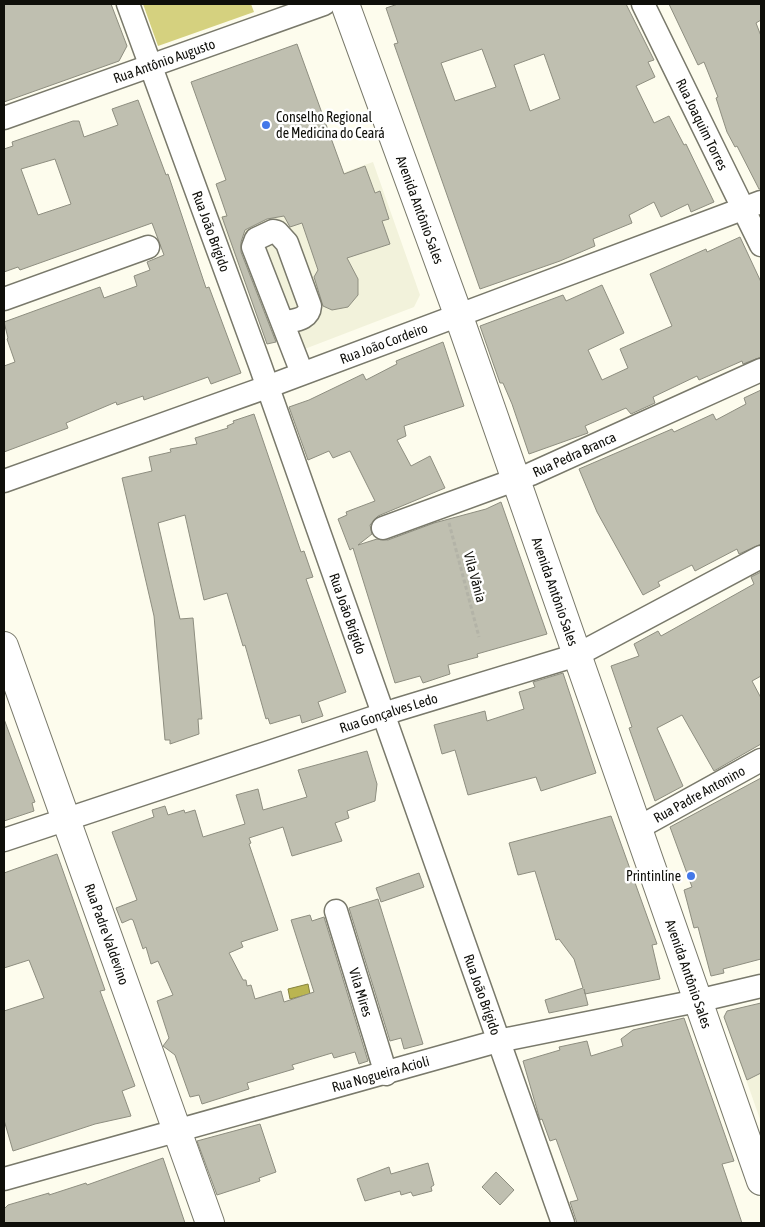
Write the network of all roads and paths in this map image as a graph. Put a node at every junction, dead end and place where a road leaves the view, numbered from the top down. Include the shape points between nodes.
1 (128, 4) edge
2 (324, 4) edge
3 (345, 4) edge
4 (643, 4) edge
5 (151, 65) junction
6 (4, 118) edge
7 (752, 205) edge
8 (761, 244) edge
9 (148, 247) dead end
10 (4, 299) edge
11 (458, 314) junction
12 (283, 323) dead end
13 (761, 370) edge
14 (302, 373) junction
15 (267, 387) junction
16 (515, 480) junction
17 (4, 482) edge
18 (449, 522) dead end
19 (383, 528) dead end
20 (761, 557) edge
21 (479, 637) dead end
22 (4, 647) edge
23 (577, 655) junction
24 (383, 714) junction
25 (761, 760) edge
26 (66, 821) junction
27 (638, 828) junction
28 (4, 840) edge
29 (336, 911) dead end
30 (761, 986) edge
31 (697, 1001) junction
32 (498, 1041) junction
33 (386, 1074) junction
34 (176, 1130) junction
35 (4, 1179) edge
36 (761, 1181) edge
37 (210, 1223) edge
38 (563, 1223) edge

1 - 5 street, Rua João Brígido
2 - 5 street, Rua Antônio Augusto
3 - 11 main road, Avenida Antônio Sales
4 - 7 street, Rua Joaquim Torres
5 - 6 street, Rua Antônio Augusto
5 - 15 street, Rua João Brígido
7 - 8 street, Rua Joaquim Torres
7 - 11 street, Rua João Cordeiro
9 - 10 street
11 - 14 street, Rua João Cordeiro
11 - 16 main road, Avenida Antônio Sales
12 - 14 street
13 - 16 street, Rua Pedra Branca
14 - 15 street, Rua João Cordeiro
15 - 17 street, Rua João Cordeiro
15 - 24 street, Rua João Brígido
16 - 19 street, Rua Pedra Branca
16 - 23 main road, Avenida Antônio Sales
18 - 21 path, Vila Vânia
20 - 23 street, Rua Gonçalves Ledo
22 - 26 main road, Rua Padre Valdevino
23 - 24 street, Rua Gonçalves Ledo
23 - 27 main road, Avenida Antônio Sales
24 - 26 street, Rua Gonçalves Ledo
24 - 32 street, Rua João Brígido
25 - 27 street, Rua Padre Antonino
26 - 28 street, Rua Gonçalves Ledo
26 - 34 main road, Rua Padre Valdevino
27 - 31 main road, Avenida Antônio Sales
29 - 33 street, Vila Mires
30 - 31 street, Rua Nogueira Acioli
31 - 32 street, Rua Nogueira Acioli
31 - 36 main road, Avenida Antônio Sales
32 - 33 street, Rua Nogueira Acioli
32 - 38 street, Rua João Brígido
33 - 34 street, Rua Nogueira Acioli
34 - 35 street, Rua Nogueira Acioli
34 - 37 main road, Rua Padre Valdevino

